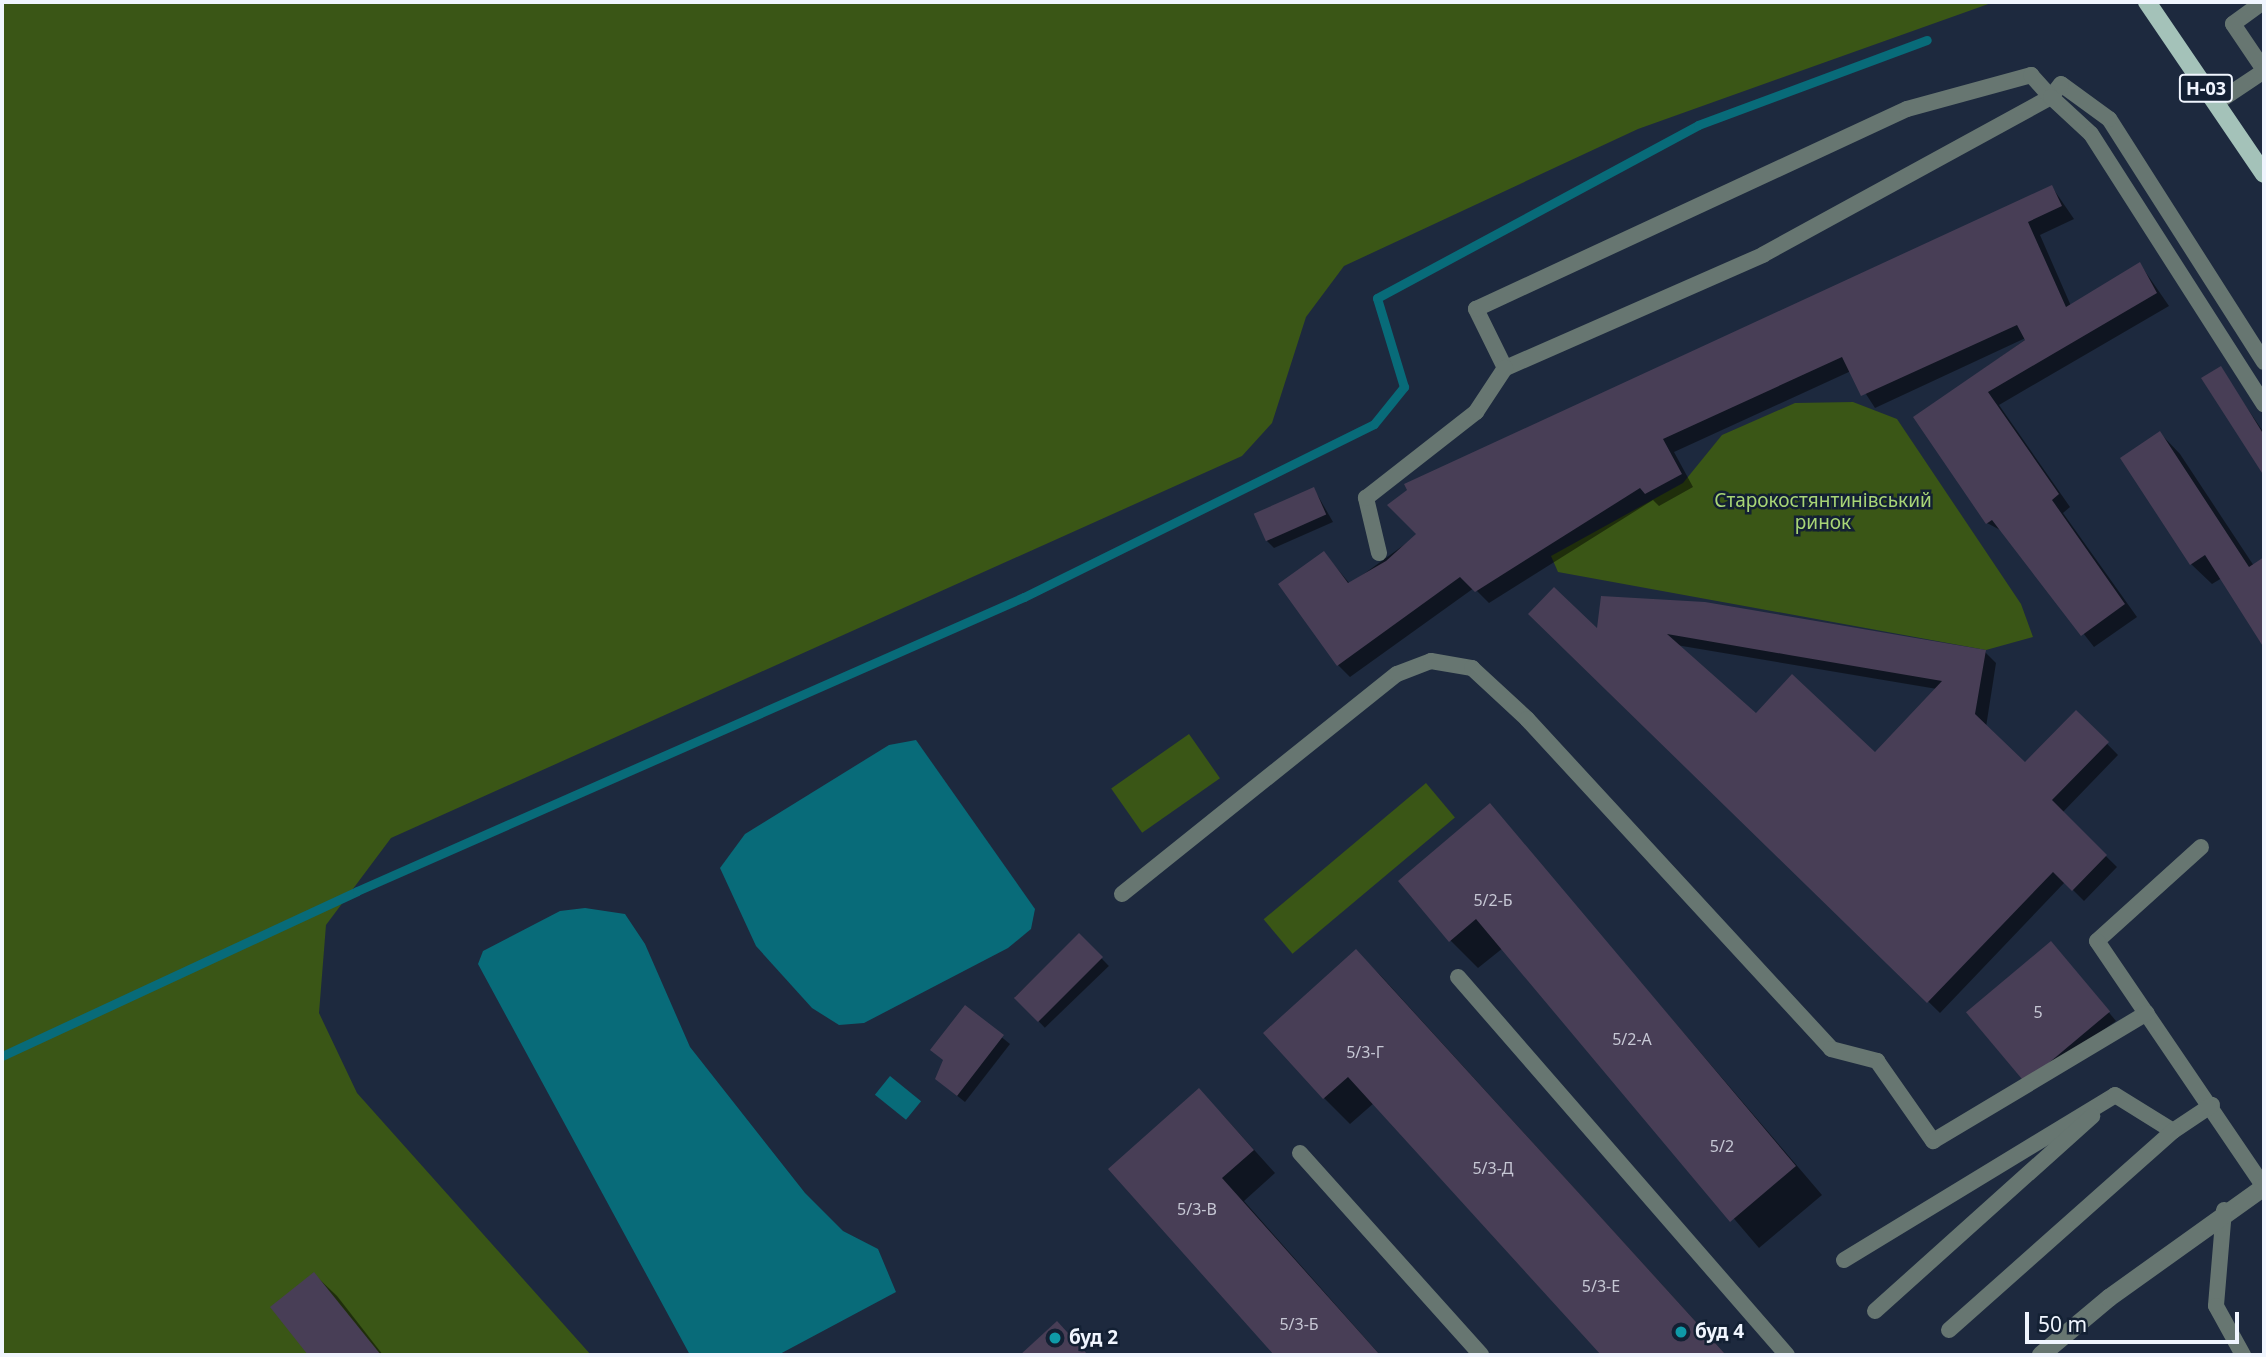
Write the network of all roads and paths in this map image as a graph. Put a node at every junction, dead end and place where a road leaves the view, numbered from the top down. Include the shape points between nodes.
1 (2147, 2) edge
2 (2263, 2) edge
3 (2264, 70) edge
4 (2051, 97) junction
5 (2216, 103) junction
6 (2264, 174) edge
7 (2264, 362) edge
8 (1505, 368) junction
9 (2264, 404) edge
10 (1379, 553) dead end
11 (2201, 847) dead end
12 (1122, 894) dead end
13 (1458, 977) dead end
14 (2147, 1013) junction
15 (2115, 1094) junction
16 (2211, 1105) junction
17 (2173, 1131) junction
18 (1300, 1153) dead end
19 (2264, 1187) edge
20 (2224, 1210) junction
21 (1844, 1260) dead end
22 (1875, 1311) dead end
23 (1949, 1330) dead end
24 (1481, 1355) edge
25 (1787, 1355) edge
26 (2041, 1355) edge
27 (2243, 1355) edge

1 - 5 main road, Н-03
2 - 3 lane via 2233,24
3 - 5 lane
4 - 7 lane via 2061,84 2109,119
4 - 8 lane via 1763,255
4 - 8 lane via 2031,75 1907,109 1476,309
4 - 9 lane via 2091,134
5 - 6 main road, Н-03
8 - 10 lane via 1476,412 1367,498
11 - 14 lane via 2097,941
12 - 14 lane via 1397,674 1432,661 1472,668 1527,719 1831,1049 1877,1061 1933,1140
13 - 25 lane
14 - 16 lane
15 - 17 lane
15 - 21 lane
15 - 22 lane
16 - 17 lane
16 - 19 lane
17 - 23 lane
18 - 24 lane
19 - 20 street
20 - 26 street
20 - 27 lane via 2216,1306

